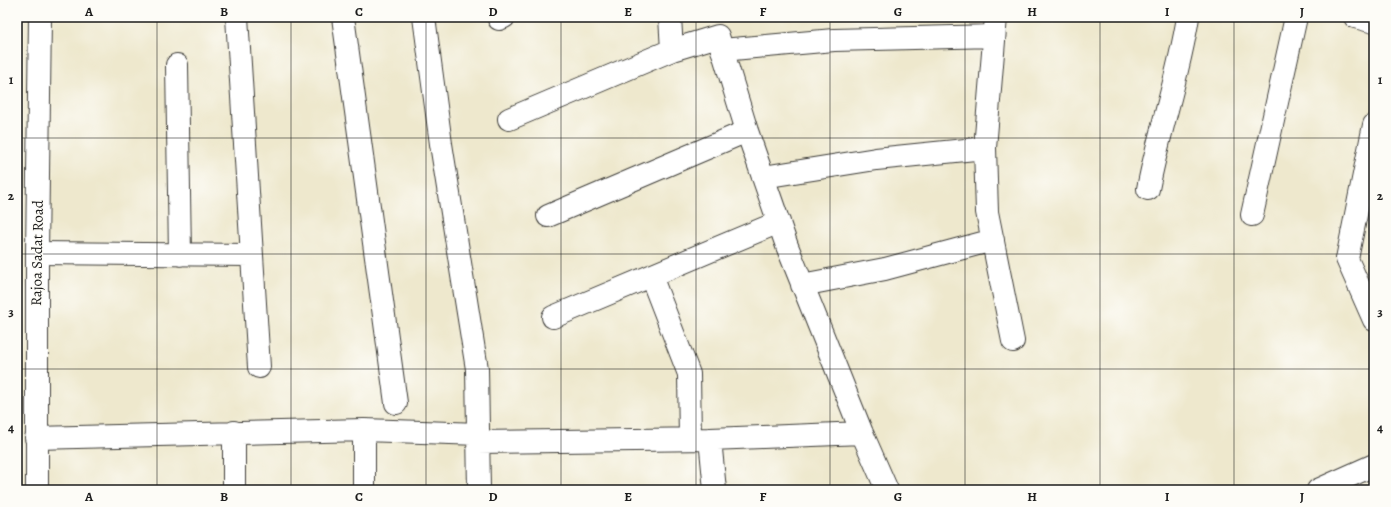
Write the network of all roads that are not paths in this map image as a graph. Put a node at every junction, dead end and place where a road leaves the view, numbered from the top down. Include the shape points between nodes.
1 (40, 17) edge
2 (237, 17) edge
3 (343, 17) edge
4 (424, 17) edge
5 (670, 17) edge
6 (1188, 17) edge
7 (1296, 17) edge
8 (1355, 17) edge
9 (1374, 22) edge
10 (995, 27) edge
11 (672, 50) junction
12 (722, 50) junction
13 (177, 65) dead end
14 (509, 119) dead end
15 (1374, 125) edge
16 (747, 131) junction
17 (985, 148) junction
18 (763, 177) junction
19 (1148, 189) dead end
20 (1252, 215) dead end
21 (548, 216) dead end
22 (779, 222) junction
23 (993, 240) junction
24 (36, 254) junction
25 (180, 255) junction
26 (251, 255) junction
27 (650, 276) junction
28 (802, 285) junction
29 (553, 317) dead end
30 (1374, 320) edge
31 (1013, 341) dead end
32 (259, 367) dead end
33 (396, 403) dead end
34 (364, 430) junction
35 (234, 432) junction
36 (862, 432) junction
37 (36, 438) junction
38 (479, 438) junction
39 (700, 439) junction
40 (1374, 465) edge
41 (1326, 489) edge
42 (37, 490) edge
43 (234, 490) edge
44 (364, 490) edge
45 (479, 490) edge
46 (715, 490) edge
47 (887, 490) edge

1 - 24 street, Rajoa Sadat Road
2 - 26 street
3 - 33 street
4 - 38 street via 441,144 477,369
5 - 11 street
6 - 19 street via 1183,50 1154,154
7 - 20 street
8 - 9 street
10 - 12 street
10 - 17 street
11 - 12 street via 718,36
11 - 14 street
12 - 16 street
13 - 25 street
15 - 30 street via 1347,259
16 - 18 street
16 - 21 street
17 - 18 street via 876,159
17 - 23 street via 987,212
18 - 22 street
22 - 27 street
22 - 28 street
23 - 28 street via 885,269
23 - 31 street
24 - 25 street
24 - 37 street, Rajoa Sadat Road
25 - 26 street
26 - 32 street
27 - 29 street
27 - 39 street via 689,374
28 - 36 street
34 - 35 street
34 - 38 street
34 - 44 street
35 - 37 street
35 - 43 street
36 - 39 street
36 - 47 street
37 - 42 street, Rajoa Sadat Road
38 - 39 street
38 - 45 street
39 - 46 street
40 - 41 street

